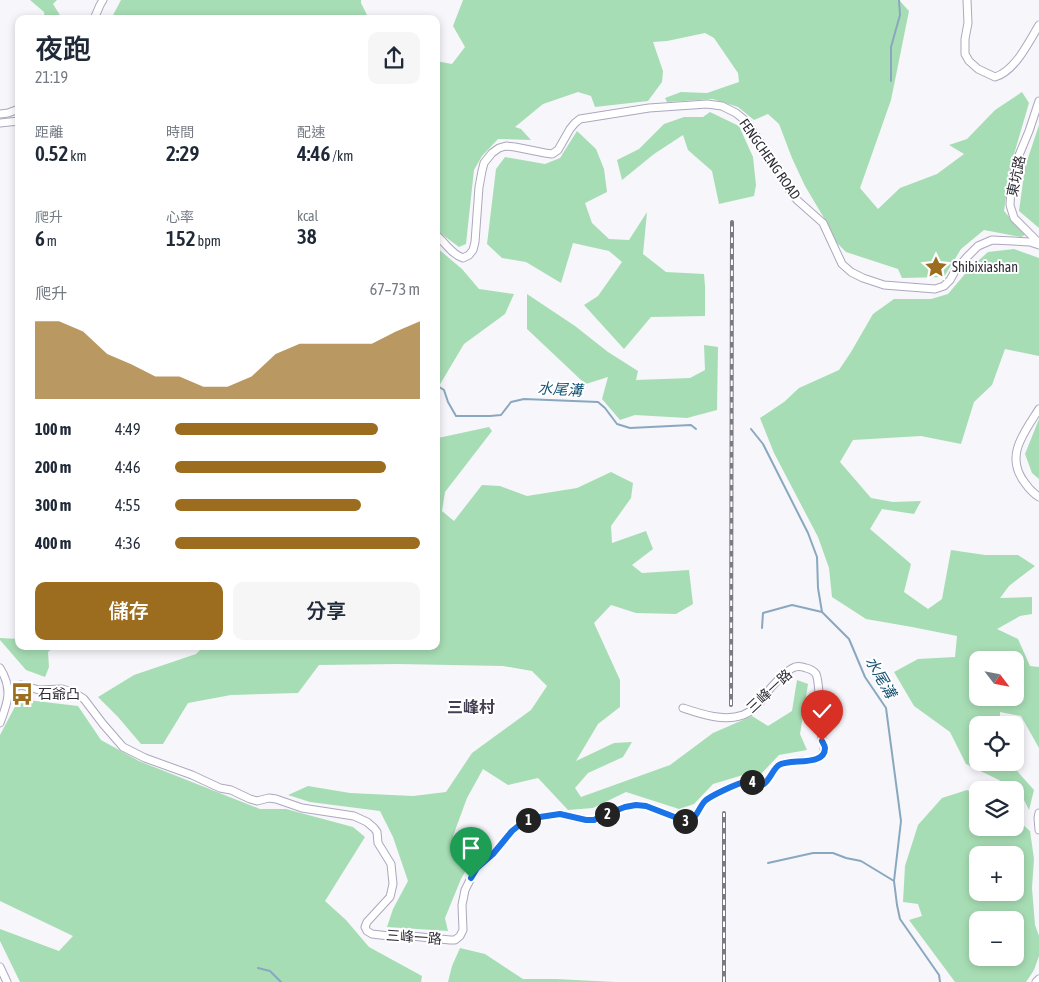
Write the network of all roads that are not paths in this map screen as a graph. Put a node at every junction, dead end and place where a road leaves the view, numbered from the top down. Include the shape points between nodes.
1 (103, 0) edge
2 (968, 0) edge
3 (96, 15) edge
4 (1039, 25) edge
5 (1039, 101) edge
6 (15, 110) edge
7 (0, 114) edge
8 (15, 121) edge
9 (0, 123) edge
10 (440, 238) edge
11 (1039, 244) edge
12 (1039, 409) edge
13 (1039, 497) edge
14 (0, 668) edge
15 (9, 689) junction
16 (683, 708) dead end
17 (0, 723) edge
18 (1039, 813) edge
19 (1039, 830) edge
20 (0, 967) edge
21 (1039, 979) edge
22 (7, 982) edge
23 (1036, 982) edge

1 - 3 street
2 - 4 street via 965,54 978,69 995,78 1021,56
5 - 11 street, 東坑路 via 1017,160 1010,205 1014,218
6 - 7 street
8 - 9 street
10 - 11 street, FENGCHENG ROAD via 457,256 463,258 473,250 484,163 499,148 514,146 552,154 580,119 649,108 707,104 722,106 747,122 797,200 824,223 842,264 863,278 884,284 935,289 944,286 978,246 992,240
12 - 13 street via 1016,454 1016,467 1021,478
14 - 15 street
15 - 16 street, 三峰一路 via 21,685 39,690 73,692 84,699 123,746 250,800 276,798 302,808 354,816 367,822 377,832 378,843 391,864 393,884 390,896 367,922 367,931 389,936 450,940 455,940 463,930 465,890 477,868 522,823 560,814 594,820 636,805 685,821 692,820 707,799 745,782 764,784 785,762 810,761 823,755 825,748 817,681 811,670 797,666 790,670 775,682 759,704 742,715 710,716
15 - 17 street
18 - 19 street
20 - 22 street
21 - 23 street

